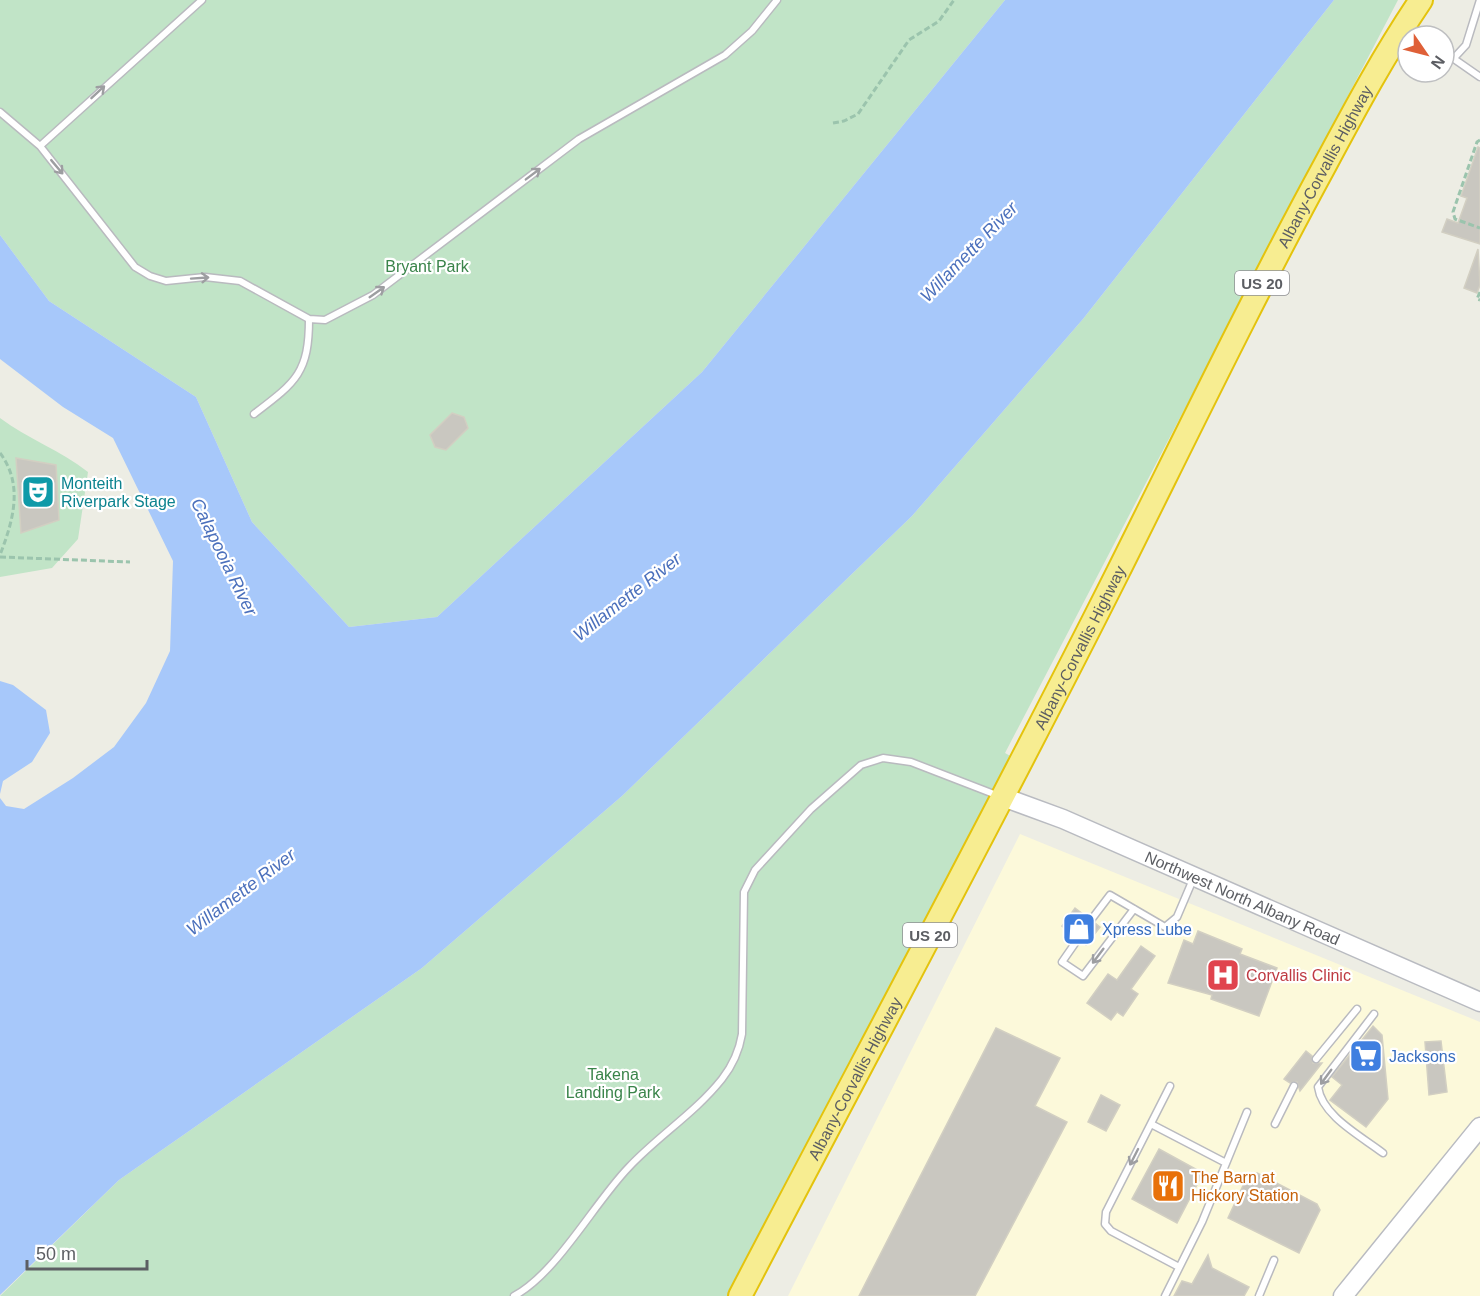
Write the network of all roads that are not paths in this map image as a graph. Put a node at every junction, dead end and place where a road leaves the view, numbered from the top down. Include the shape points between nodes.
1 (202, 0) edge
2 (777, 0) edge
3 (1421, 0) edge
4 (1480, 0) edge
5 (1414, 24) edge
6 (1456, 56) edge
7 (1396, 57) edge
8 (1456, 59) edge
9 (1480, 77) edge
10 (0, 112) edge
11 (40, 146) junction
12 (309, 319) junction
13 (254, 414) dead end
14 (1003, 797) junction
15 (1195, 877) junction
16 (1134, 909) junction
17 (1091, 920) dead end
18 (1078, 939) dead end
19 (1480, 1002) edge
20 (1357, 1009) dead end
21 (1374, 1014) dead end
22 (1316, 1059) dead end
23 (1170, 1086) dead end
24 (1294, 1086) dead end
25 (1247, 1112) dead end
26 (1150, 1124) junction
27 (1275, 1124) dead end
28 (1480, 1127) edge
29 (1383, 1153) dead end
30 (1226, 1163) junction
31 (1274, 1260) dead end
32 (1179, 1267) junction
33 (513, 1296) edge
34 (740, 1296) edge
35 (1165, 1296) edge
36 (1259, 1296) edge
37 (1343, 1296) edge

11 -> 1 lane
12 -> 2 lane via 325,320 373,295 579,139 725,55 752,31
3 - 5 highway, Albany-Corvallis Highway / US 20
4 - 6 lane via 1466,45
7 - 14 highway, Albany-Corvallis Highway / US 20 via 1301,208
8 - 9 lane
10 - 11 lane
11 -> 12 lane via 135,267 166,281 205,277 240,281
12 - 13 lane via 309,351 297,378
14 - 15 main road, Northwest North Albany Road via 1064,819
14 - 33 lane via 911,762 883,758 861,765 811,808 755,870 744,892 742,1034 731,1067 704,1098 630,1165 552,1262
14 - 34 highway, Albany-Corvallis Highway / US 20
15 - 16 lane via 1177,917 1165,927
15 - 19 main road, Northwest North Albany Road
16 - 17 lane via 1110,895
16 -> 18 lane via 1083,976 1062,962
20 - 22 lane
21 -> 29 lane via 1318,1087 1320,1099 1336,1117
23 - 26 lane
24 - 27 lane
25 - 30 lane
26 - 30 lane
26 -> 32 lane via 1106,1212 1105,1224 1111,1231
28 - 37 main road
30 - 32 lane
31 - 36 lane
32 - 35 lane

